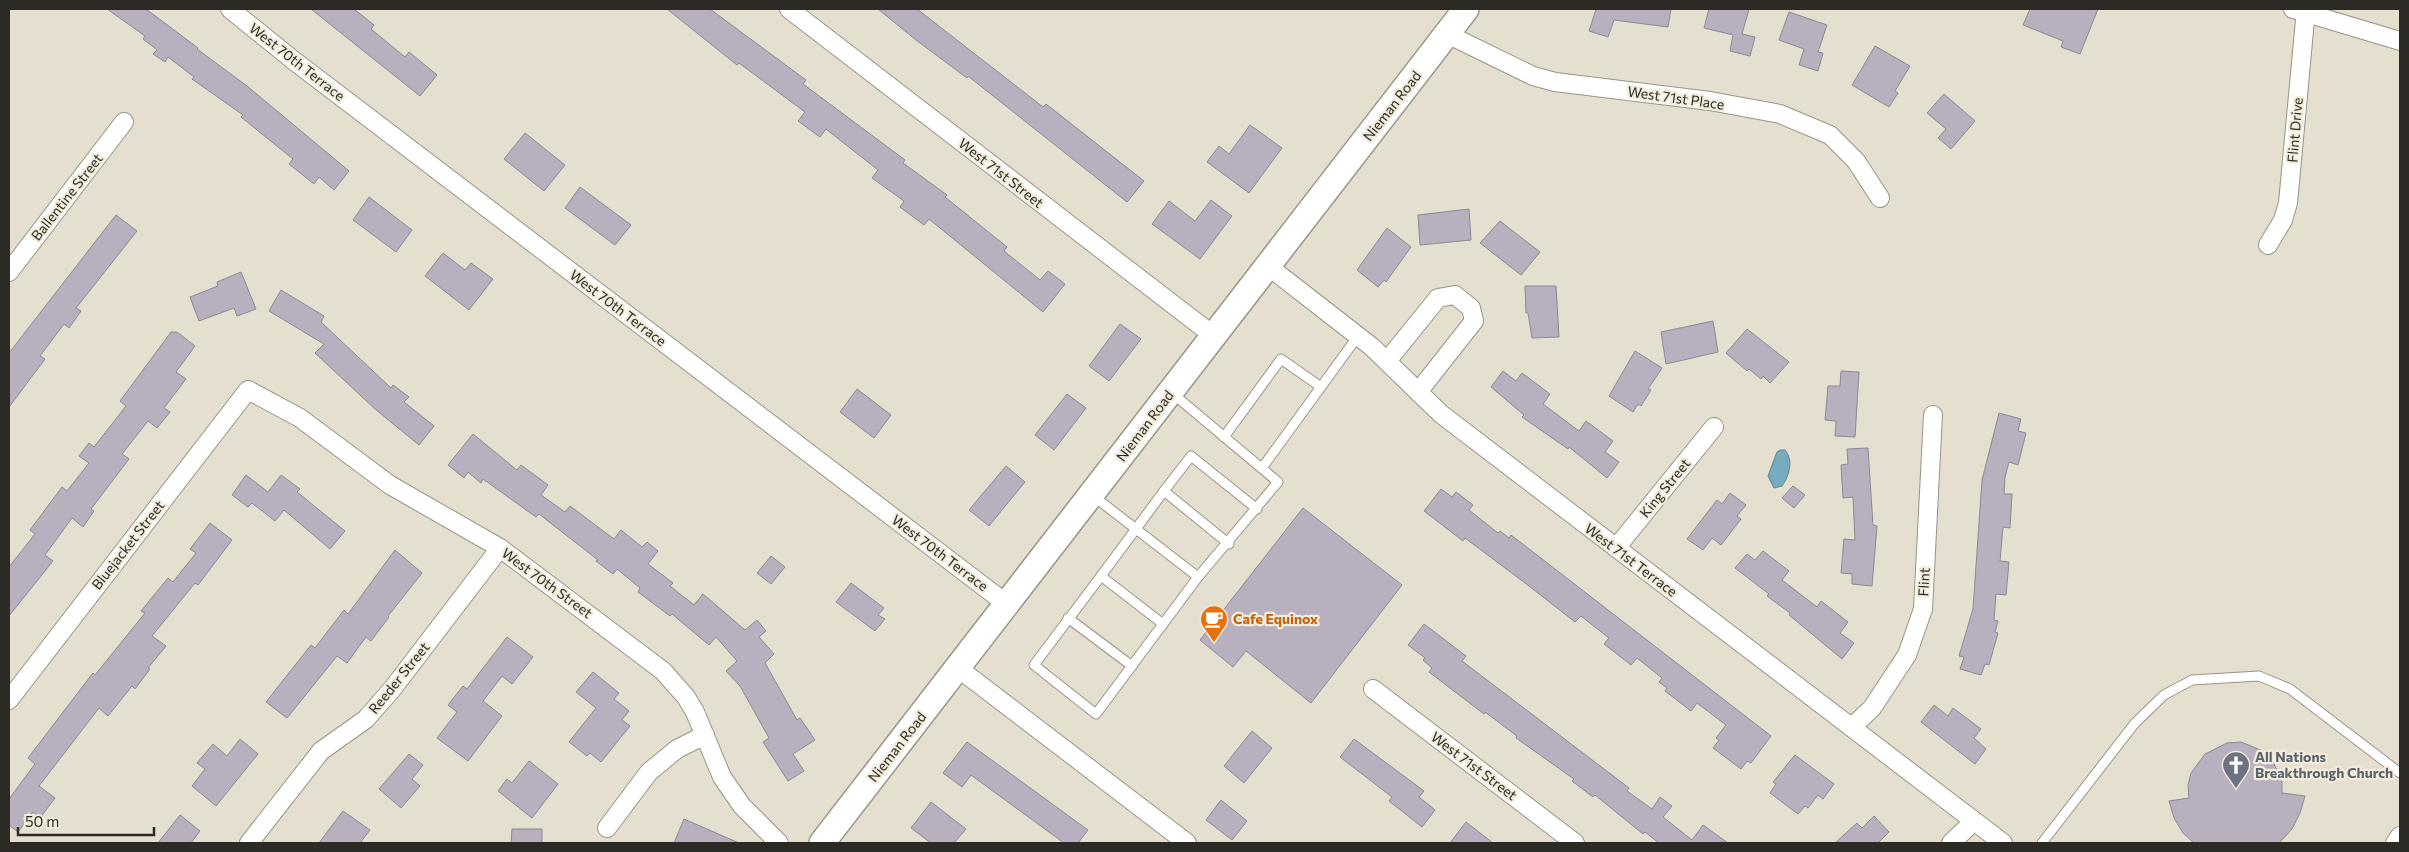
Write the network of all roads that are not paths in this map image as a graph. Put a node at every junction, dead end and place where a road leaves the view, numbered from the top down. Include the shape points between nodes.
1 (230, 9) edge
2 (789, 9) edge
3 (1466, 9) edge
4 (2301, 10) edge
5 (1447, 34) junction
6 (2400, 41) edge
7 (124, 122) dead end
8 (1880, 198) dead end
9 (2268, 246) dead end
10 (1268, 266) junction
11 (9, 272) edge
12 (1214, 336) junction
13 (1358, 336) junction
14 (1387, 361) junction
15 (1321, 387) junction
16 (248, 390) joint
17 (1171, 392) junction
18 (1418, 392) junction
19 (1933, 415) dead end
20 (1714, 427) dead end
21 (1224, 436) junction
22 (1262, 468) junction
23 (1164, 491) junction
24 (1092, 494) junction
25 (1257, 509) junction
26 (1136, 528) junction
27 (1228, 544) junction
28 (500, 548) junction
29 (1616, 548) junction
30 (1101, 576) junction
31 (1198, 578) junction
32 (1008, 605) junction
33 (1068, 618) junction
34 (1163, 624) junction
35 (1132, 666) junction
36 (958, 668) junction
37 (1373, 689) dead end
38 (9, 700) edge
39 (1852, 727) junction
40 (705, 735) junction
41 (2400, 773) edge
42 (1974, 821) junction
43 (607, 828) dead end
44 (2400, 836) edge
45 (249, 843) edge
46 (779, 843) edge
47 (822, 843) edge
48 (1187, 843) edge
49 (1575, 843) edge
50 (1951, 843) edge
51 (2003, 843) edge
52 (2042, 843) edge
53 (2395, 843) edge

1 - 32 street, West 70th Terrace
2 - 12 street, West 71st Street
3 - 5 main road, Nieman Road
4 - 6 street
4 - 9 street, Flint Drive via 2288,203 2283,220
5 - 8 street, West 71st Place via 1526,73 1555,82 1710,101 1780,114 1830,134 1856,161
5 - 10 main road, Nieman Road
7 - 11 street, Ballentine Street
10 - 12 main road, Nieman Road
10 - 13 street, West 71st Terrace
12 - 17 main road, Nieman Road
13 - 14 street, West 71st Terrace
13 - 15 lane
14 - 18 street, West 71st Terrace
14 - 18 street via 1438,298 1455,295 1472,308 1474,322
15 - 21 lane via 1281,359
15 - 22 lane
16 - 28 street, West 70th Street via 300,418 390,485
16 - 38 street, Bluejacket Street
17 - 21 lane
17 - 24 main road, Nieman Road
18 - 29 street, West 71st Terrace via 1441,414
19 - 39 street, Flint via 1923,609 1907,655 1872,708
20 - 29 street, King Street
21 - 22 lane
22 - 25 lane via 1278,482
23 - 25 lane via 1191,456
23 - 26 lane
23 - 27 lane
24 - 26 lane
24 - 32 main road, Nieman Road
25 - 27 lane
26 - 30 lane
26 - 31 lane
27 - 31 lane
28 - 40 street, West 70th Street via 663,670 686,697
28 - 45 street, Reeder Street via 393,688 366,719 321,751
29 - 39 street, West 71st Terrace
30 - 33 lane
30 - 34 lane
31 - 34 lane
32 - 36 main road, Nieman Road
33 - 35 lane
33 - 35 lane via 1034,664 1096,714
34 - 35 lane
36 - 47 main road, Nieman Road
36 - 48 street
37 - 49 street, West 71st Street
39 - 42 street, West 71st Terrace
40 - 43 street via 677,749 649,772
40 - 46 street, West 70th Street via 722,777 742,806
41 - 52 lane via 2290,689 2259,676 2192,680 2164,695 2135,722
42 - 50 street
42 - 51 street, West 71st Terrace
44 - 53 street

